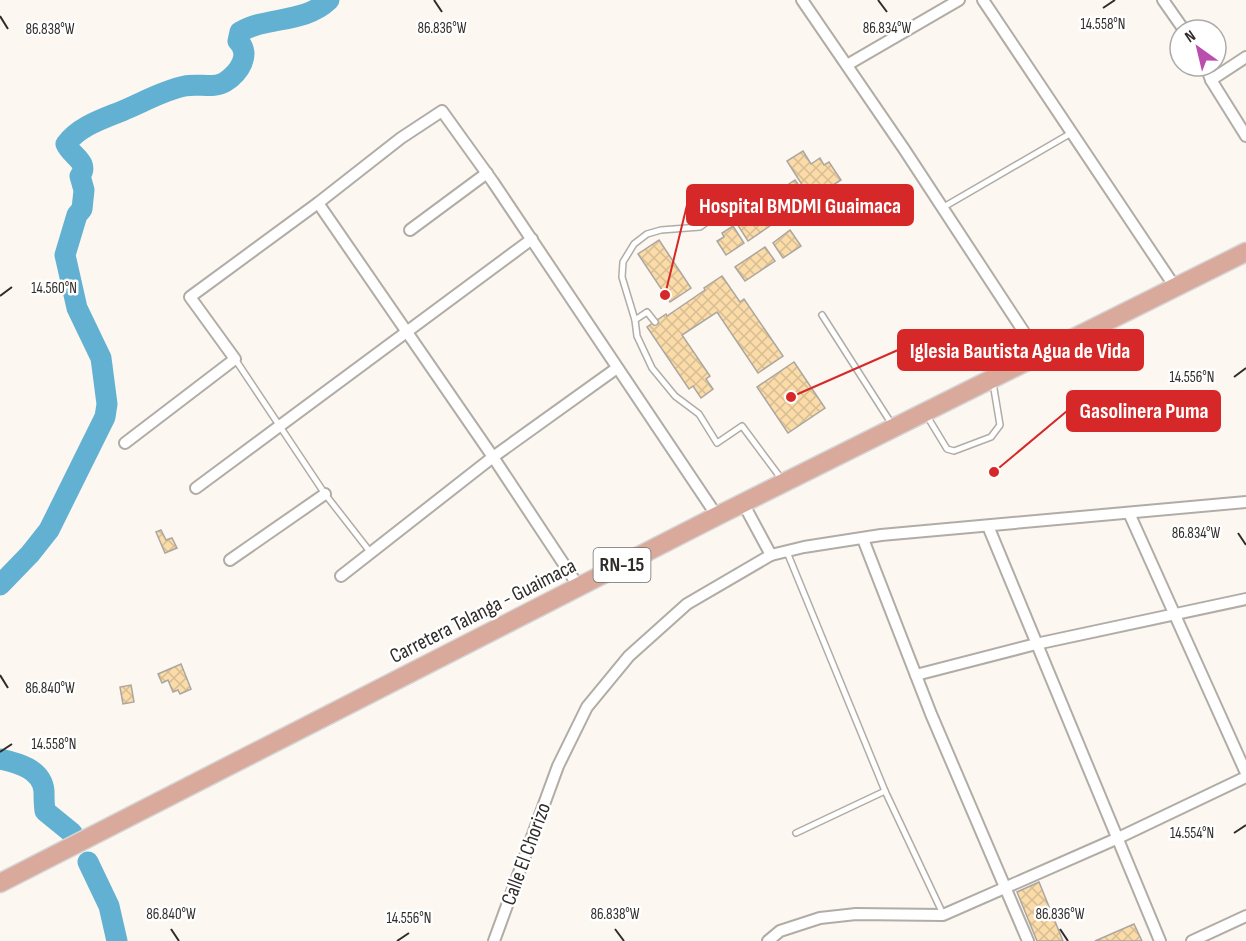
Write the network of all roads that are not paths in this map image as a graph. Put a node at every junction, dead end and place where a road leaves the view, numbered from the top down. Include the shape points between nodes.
1 (802, 0) edge
2 (959, 0) edge
3 (983, 0) edge
4 (1163, 0) edge
5 (1176, 18) edge
6 (1246, 57) edge
7 (847, 65) junction
8 (1211, 80) joint
9 (1073, 132) junction
10 (1246, 136) edge
11 (487, 173) junction
12 (318, 203) junction
13 (728, 207) dead end
14 (942, 207) junction
15 (410, 230) dead end
16 (532, 239) junction
17 (1245, 255) edge
18 (1175, 287) junction
19 (822, 315) dead end
20 (635, 320) junction
21 (655, 322) dead end
22 (407, 333) junction
23 (1039, 355) junction
24 (236, 358) junction
25 (618, 368) junction
26 (992, 378) junction
27 (925, 412) junction
28 (280, 426) junction
29 (894, 427) junction
30 (126, 443) dead end
31 (493, 457) junction
32 (783, 482) junction
33 (196, 488) dead end
34 (325, 494) junction
35 (1246, 502) edge
36 (743, 503) junction
37 (1129, 513) junction
38 (717, 516) junction
39 (988, 525) junction
40 (863, 539) junction
41 (787, 552) junction
42 (371, 553) junction
43 (771, 555) junction
44 (230, 560) dead end
45 (341, 576) dead end
46 (579, 587) junction
47 (1246, 599) edge
48 (1174, 614) junction
49 (1036, 644) junction
50 (916, 675) junction
51 (1246, 775) edge
52 (885, 791) junction
53 (796, 833) dead end
54 (1116, 839) junction
55 (0, 883) edge
56 (1005, 887) junction
57 (943, 915) junction
58 (1246, 916) edge
59 (494, 941) edge
60 (768, 941) edge
61 (1028, 941) edge
62 (1160, 941) edge
63 (1192, 941) edge

1 - 7 street
2 - 7 street
3 - 9 street
4 - 5 street
6 - 8 street
7 - 14 street
8 - 10 street
9 - 14 lane
9 - 18 street
11 - 12 street via 442,111
11 - 15 street
11 - 16 street
12 - 22 street
12 - 24 street via 190,297
13 - 20 lane via 700,227 661,230 634,244 623,262 622,277
14 - 23 street
16 - 22 street
16 - 25 street
17 - 18 main road, Carretera Talanga - Guaimaca / RN-15
18 - 23 main road, Carretera Talanga - Guaimaca / RN-15
19 - 29 lane
20 - 21 lane via 647,312
20 - 32 lane via 637,336 652,368 675,396 699,414 717,443 742,426
22 - 28 street
22 - 31 street
23 - 26 main road, Carretera Talanga - Guaimaca / RN-15
24 - 28 lane
24 - 30 street
25 - 31 street
25 - 38 street
26 - 27 main road, Carretera Talanga - Guaimaca / RN-15
26 - 27 lane via 1000,424 991,437 950,451
27 - 29 main road, Carretera Talanga - Guaimaca / RN-15
28 - 33 street
28 - 34 lane
29 - 32 main road, Carretera Talanga - Guaimaca / RN-15
31 - 42 street
31 - 46 street
32 - 36 main road, Carretera Talanga - Guaimaca / RN-15
34 - 42 lane
34 - 44 street
35 - 37 street, Calle El Chorizo
36 - 38 main road, Carretera Talanga - Guaimaca / RN-15
36 - 43 street
37 - 39 street, Calle El Chorizo
37 - 48 street
38 - 46 main road, Carretera Talanga - Guaimaca / RN-15
39 - 40 street, Calle El Chorizo
39 - 49 street
40 - 41 street, Calle El Chorizo
40 - 50 street
41 - 43 street, Calle El Chorizo
41 - 52 lane
42 - 45 street
43 - 59 street, Calle El Chorizo via 687,604 629,656 587,707 558,766
46 - 55 main road, Carretera Talanga - Guaimaca / RN-15
47 - 48 street
48 - 49 street
48 - 51 street
49 - 50 street
49 - 54 street
50 - 56 street
51 - 54 street
52 - 53 lane
52 - 57 lane
54 - 56 street
54 - 62 street
56 - 57 street
56 - 61 street
57 - 60 street via 856,914 820,918 780,931
58 - 63 street

